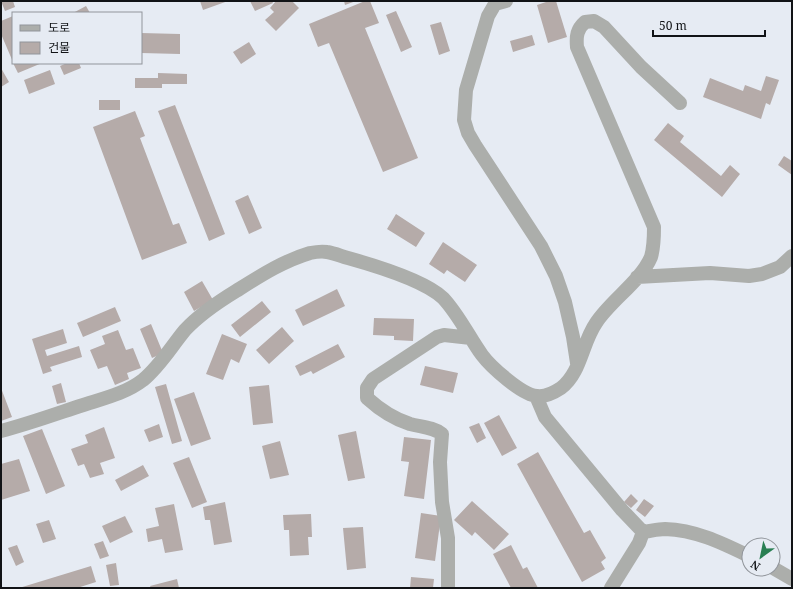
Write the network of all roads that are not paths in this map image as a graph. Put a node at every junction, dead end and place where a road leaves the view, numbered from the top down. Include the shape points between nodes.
1 (506, 1) edge
2 (680, 103) dead end
3 (792, 256) edge
4 (637, 277) junction
5 (472, 338) junction
6 (577, 365) junction
7 (536, 396) junction
8 (1, 432) edge
9 (643, 532) junction
10 (741, 552) edge
11 (781, 572) edge
12 (792, 578) edge
13 (448, 588) edge
14 (611, 588) edge

1 - 6 street via 495,4 488,16 466,90 464,120 475,146 541,246 556,276 565,302
2 - 4 street via 641,67 604,27 594,22 586,22 579,27 576,37 577,48 654,227 651,256
3 - 4 street via 780,267 749,276 710,273
4 - 6 street via 595,324
5 - 7 street via 483,357 493,367 525,392
5 - 8 street via 442,298 430,289 365,262 328,252 312,252 256,278 202,314 185,330 156,368 141,381 116,395
5 - 13 street via 444,335 437,337 373,378 367,398 401,421 442,434 440,462 442,502 448,538
6 - 7 street via 567,382 559,389 547,395
7 - 9 street via 545,417
9 - 10 street via 680,530 716,539
9 - 14 street
11 - 12 street

